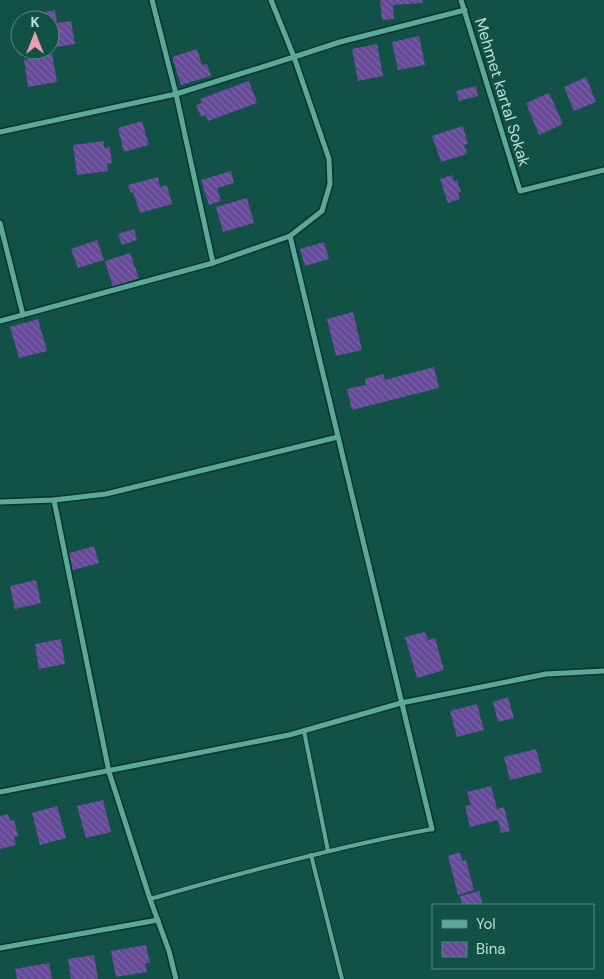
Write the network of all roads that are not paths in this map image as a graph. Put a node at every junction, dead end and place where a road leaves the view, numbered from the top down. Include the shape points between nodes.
1 (152, 0) edge
2 (272, 0) edge
3 (461, 0) edge
4 (465, 10) junction
5 (294, 58) junction
6 (176, 94) junction
7 (0, 132) edge
8 (604, 170) edge
9 (0, 223) edge
10 (290, 236) junction
11 (213, 263) junction
12 (23, 315) junction
13 (0, 321) edge
14 (338, 437) junction
15 (54, 500) junction
16 (0, 502) edge
17 (604, 671) edge
18 (401, 703) junction
19 (304, 732) junction
20 (109, 772) junction
21 (0, 792) edge
22 (432, 829) joint
23 (328, 851) junction
24 (311, 855) junction
25 (150, 898) junction
26 (158, 920) junction
27 (0, 948) edge
28 (176, 979) edge
29 (342, 979) edge

1 - 6 street
2 - 5 street
3 - 4 street, Mehmet kartal Sokak
4 - 5 street via 340,42
4 - 8 street, Mehmet kartal Sokak via 520,191
5 - 6 street
5 - 10 street via 329,159 330,184 322,211
6 - 7 street
6 - 11 street
9 - 12 street
10 - 11 street
10 - 14 street
11 - 12 street
12 - 13 street
14 - 15 street via 106,494
14 - 18 street
15 - 16 street
15 - 20 street
17 - 18 street via 546,674
18 - 19 street
18 - 22 street
19 - 20 street
19 - 23 lane
20 - 21 street
20 - 25 street
22 - 23 lane
23 - 24 lane
24 - 25 lane
24 - 29 lane
25 - 26 street
26 - 27 street
26 - 28 street

